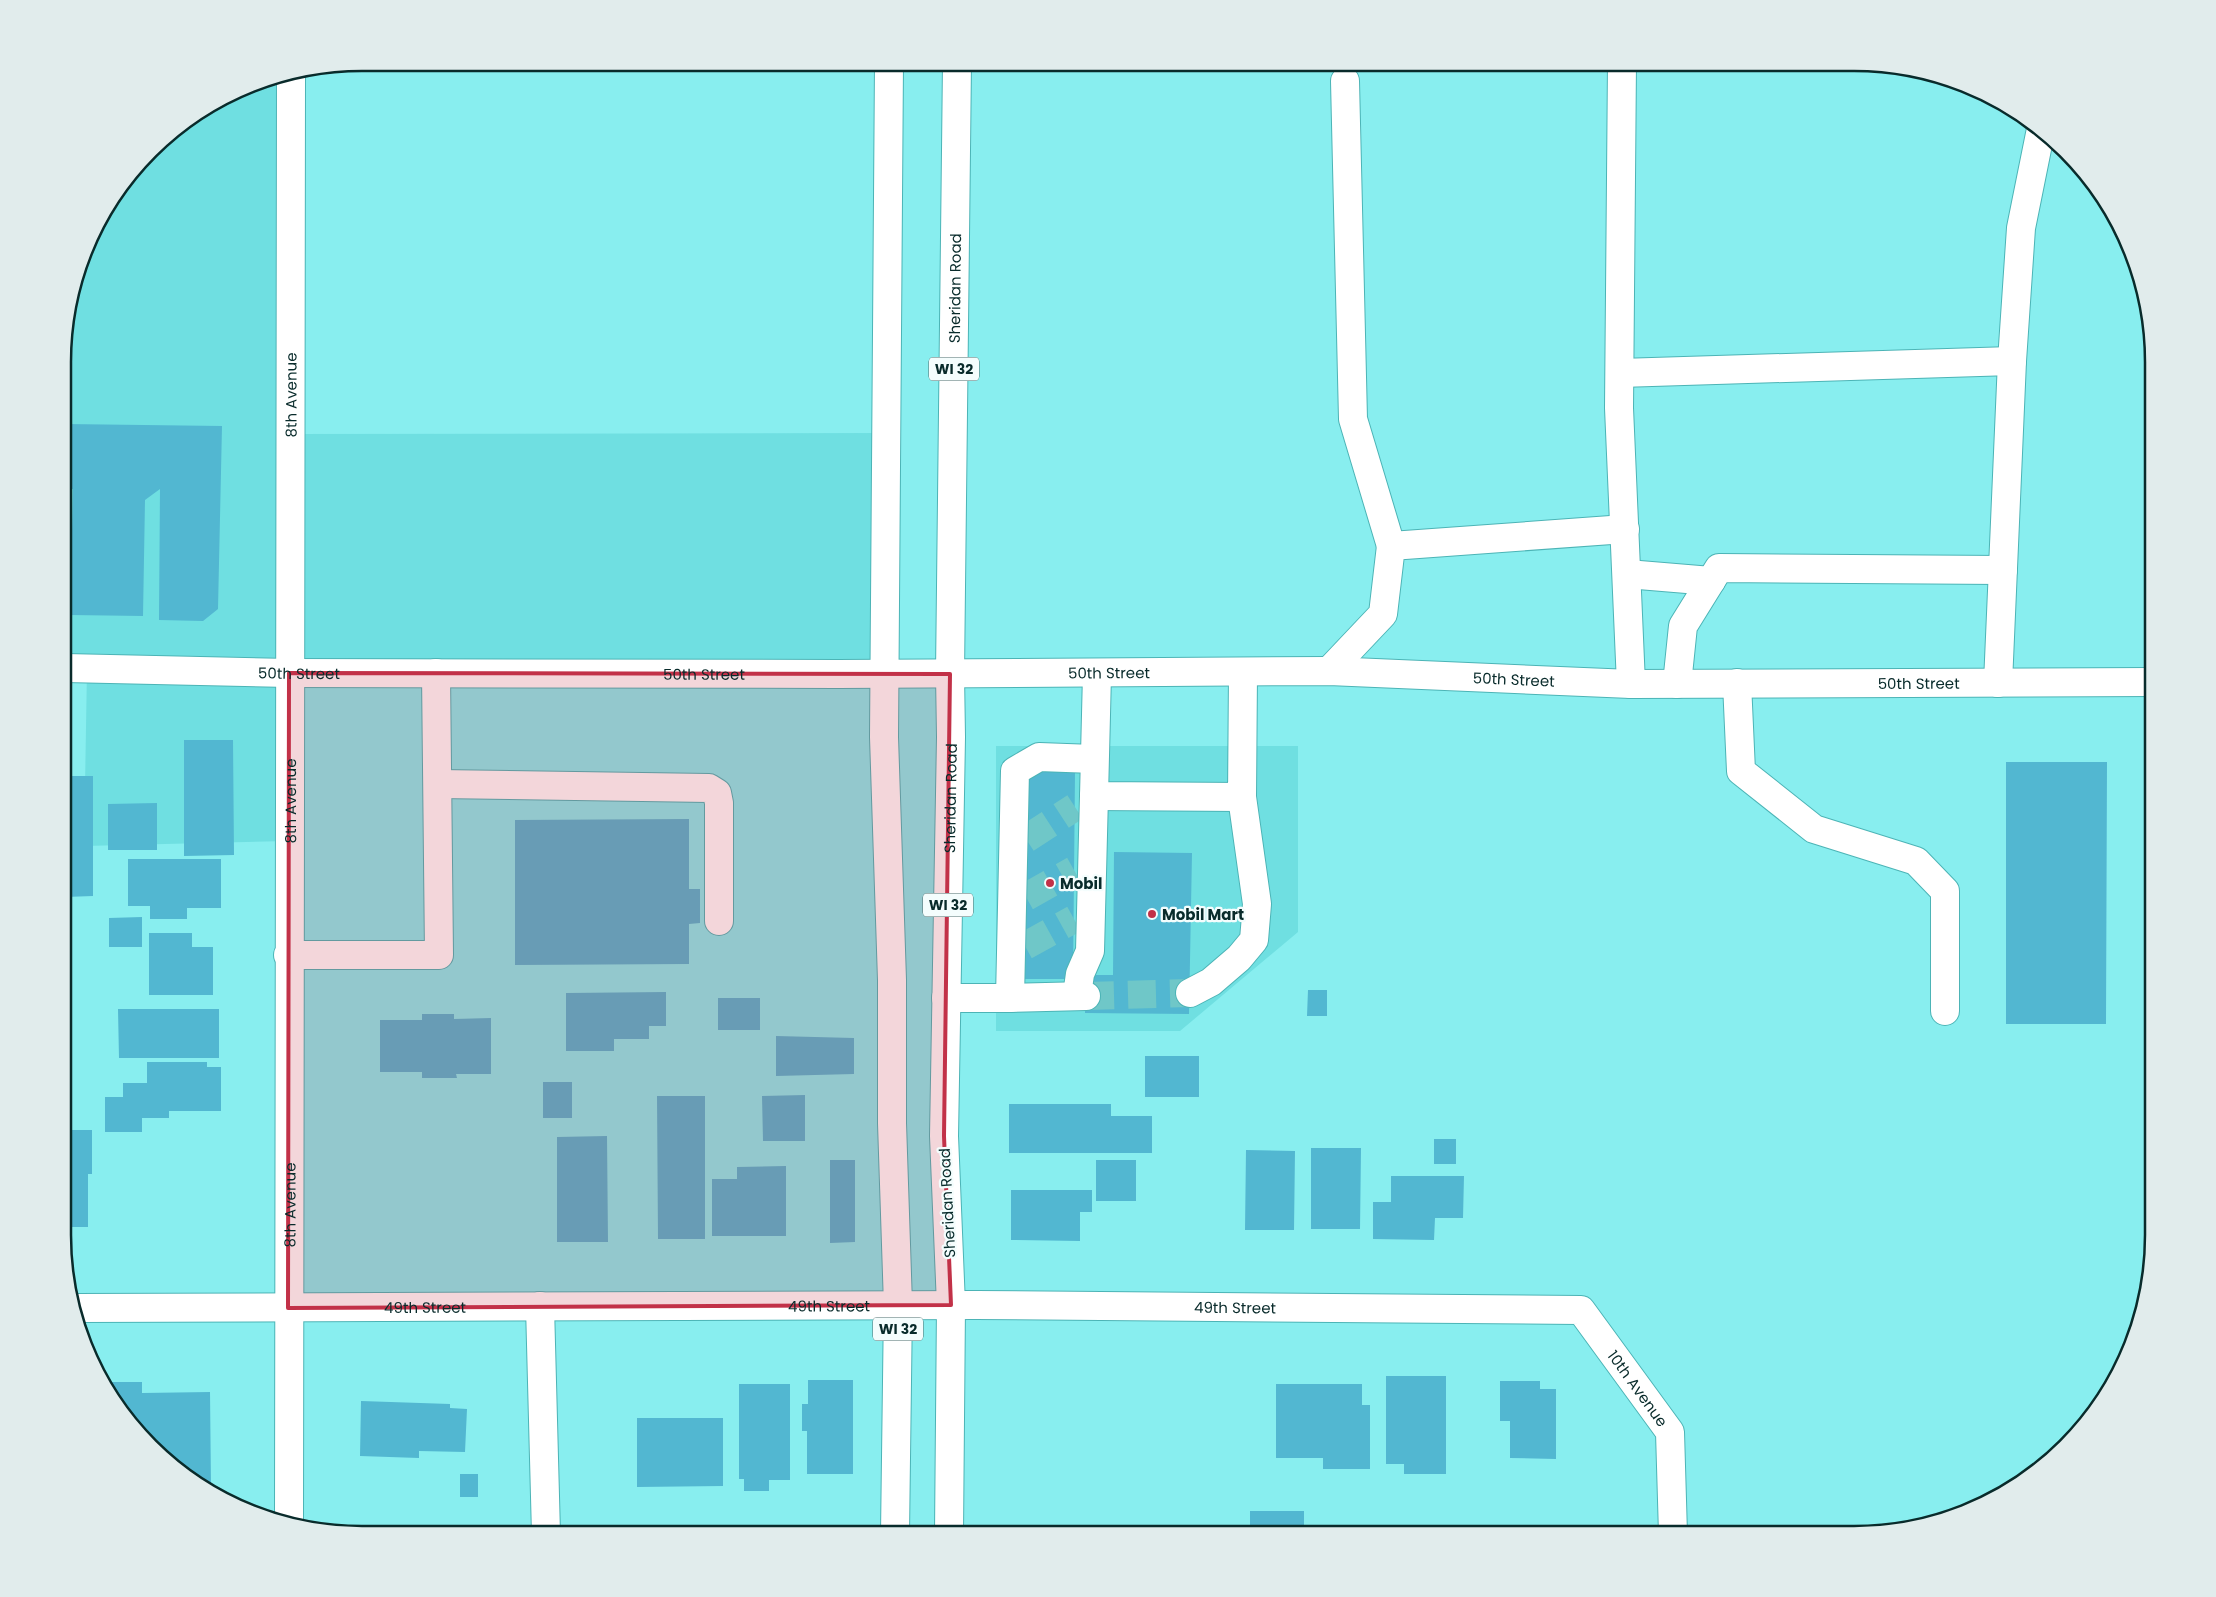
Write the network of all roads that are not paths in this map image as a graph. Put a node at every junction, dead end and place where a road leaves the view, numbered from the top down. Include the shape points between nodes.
1 (889, 71) edge
2 (958, 71) edge
3 (1622, 71) edge
4 (291, 80) edge
5 (1344, 81) dead end
6 (2039, 138) edge
7 (2012, 361) junction
8 (1620, 373) junction
9 (1625, 529) junction
10 (1391, 546) junction
11 (2003, 570) junction
12 (1627, 574) junction
13 (1711, 581) junction
14 (71, 668) edge
15 (1329, 671) junction
16 (289, 673) junction
17 (436, 673) junction
18 (1243, 673) junction
19 (885, 674) junction
20 (950, 674) junction
21 (1097, 674) junction
22 (2145, 682) edge
23 (1737, 683) junction
24 (1998, 683) junction
25 (1631, 684) junction
26 (1677, 684) junction
27 (1094, 759) junction
28 (438, 784) junction
29 (1242, 797) junction
30 (1084, 801) junction
31 (719, 922) dead end
32 (288, 955) junction
33 (1190, 993) tunnel mouth
34 (946, 998) junction
35 (1010, 998) junction
36 (1945, 1011) dead end
37 (898, 1305) junction
38 (951, 1305) junction
39 (540, 1306) junction
40 (81, 1308) edge
41 (288, 1308) junction
42 (1581, 1310) joint
43 (289, 1516) edge
44 (546, 1526) edge
45 (895, 1526) edge
46 (949, 1526) edge
47 (1673, 1526) edge

1 - 19 street, WI 32
2 - 20 street, Sheridan Road / WI 32
3 - 8 street
4 - 16 street, 8th Avenue
5 - 10 street via 1353,420
6 - 7 street via 2021,228
7 - 8 street
7 - 11 street
8 - 9 street
9 - 10 street
9 - 12 street
10 - 15 street via 1383,614
11 - 13 street via 1719,568
11 - 24 street
12 - 13 street
12 - 25 street
13 - 26 street via 1684,626
14 - 16 street, 50th Street
15 - 18 street, 50th Street
15 - 25 street, 50th Street
16 - 17 street, 50th Street
16 - 32 street, 8th Avenue
17 - 19 street, 50th Street
17 - 28 street
18 - 21 street, 50th Street
18 - 29 street
19 - 20 street, 50th Street
19 - 37 street, WI 32
20 - 21 street, 50th Street
20 - 34 street, Sheridan Road / WI 32
21 - 27 street
22 - 24 street, 50th Street
23 - 24 street, 50th Street
23 - 26 street, 50th Street
23 - 36 street via 1741,771 1814,829 1916,861 1944,892
25 - 26 street, 50th Street
27 - 30 street
27 - 35 street via 1039,757 1015,771 1019,843 1017,950
28 - 31 street via 709,788 717,793 719,803
28 - 32 street via 439,955
29 - 30 street
29 - 33 street via 1257,904 1254,940 1218,976
30 - 35 street via 1082,915 1090,951 1080,974 1081,996
32 - 41 street, 8th Avenue
34 - 35 street
34 - 38 street, Sheridan Road / WI 32 via 944,1136
37 - 38 street, 49th Street
37 - 39 street, 49th Street
37 - 45 street, WI 32
38 - 42 street, 49th Street
38 - 46 street, Sheridan Road / WI 32
39 - 41 street, 49th Street
39 - 44 street
40 - 41 street, 49th Street
41 - 43 street, 8th Avenue
42 - 47 street, 10th Avenue via 1670,1432

